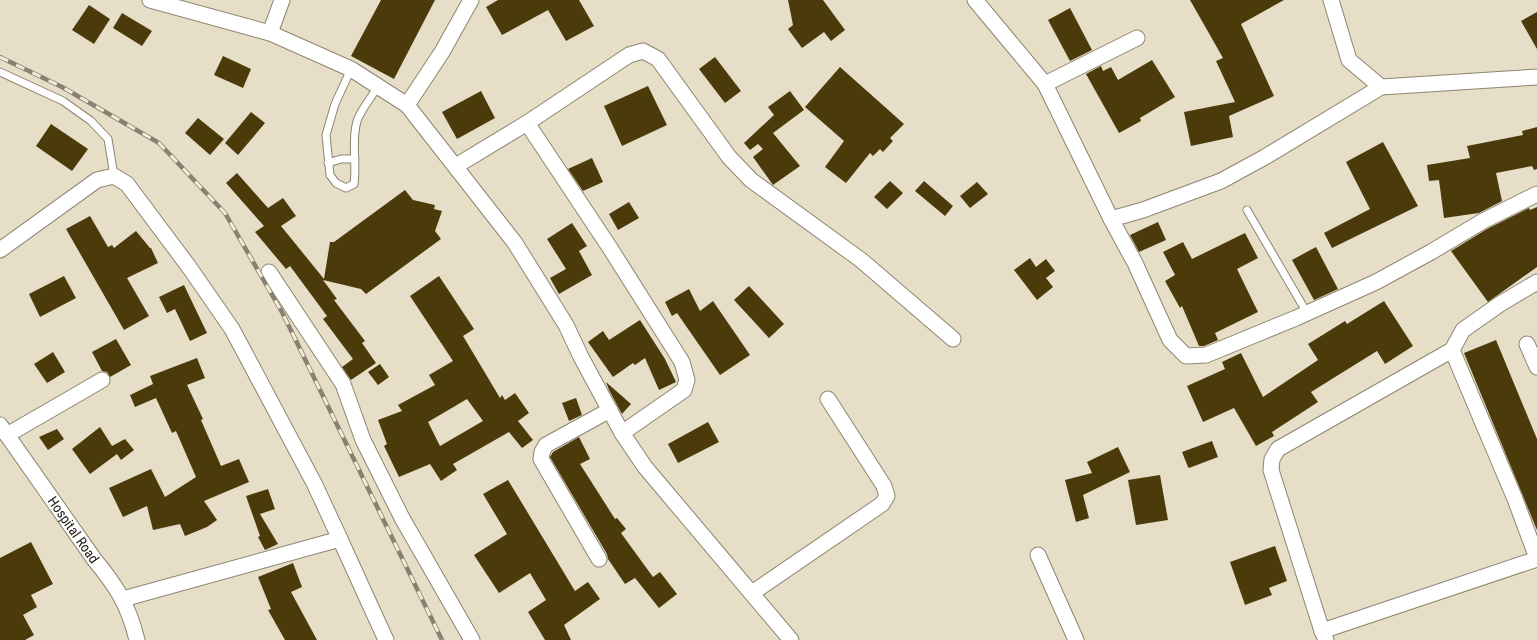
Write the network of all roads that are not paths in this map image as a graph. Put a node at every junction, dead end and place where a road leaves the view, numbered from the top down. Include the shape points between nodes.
1 (150, 0) edge
2 (282, 0) edge
3 (470, 0) edge
4 (976, 0) edge
5 (1331, 0) edge
6 (270, 33) junction
7 (1137, 38) dead end
8 (351, 69) junction
9 (0, 72) edge
10 (1537, 77) edge
11 (1045, 84) junction
12 (378, 86) junction
13 (1381, 87) junction
14 (407, 105) junction
15 (527, 123) junction
16 (355, 159) junction
17 (328, 163) junction
18 (456, 166) junction
19 (114, 176) junction
20 (1537, 194) edge
21 (1247, 210) dead end
22 (1111, 219) junction
23 (0, 250) edge
24 (269, 272) dead end
25 (1537, 282) edge
26 (1307, 314) junction
27 (953, 339) dead end
28 (1527, 344) dead end
29 (1452, 350) junction
30 (1537, 365) edge
31 (102, 380) dead end
32 (828, 399) dead end
33 (610, 410) junction
34 (4, 430) edge
35 (622, 433) junction
36 (340, 540) junction
37 (1038, 555) dead end
38 (1537, 558) edge
39 (599, 559) dead end
40 (752, 593) junction
41 (123, 599) junction
42 (1324, 636) edge
43 (137, 640) edge
44 (386, 640) edge
45 (472, 640) edge
46 (791, 640) edge
47 (1076, 640) edge

1 - 6 street
2 - 6 street
3 - 14 street via 442,52
4 - 11 street
5 - 13 street via 1349,60
6 - 8 street
7 - 11 street
8 - 12 street
8 - 17 lane via 335,104 326,135
9 - 19 lane via 63,100 91,121 108,140
10 - 13 street
11 - 22 street
12 - 14 street
12 - 16 lane via 357,121
13 - 22 street via 1221,181
14 - 18 street
15 - 18 street
15 - 27 street via 629,55 642,51 658,60 728,157 752,180 861,260
15 - 35 street via 682,362 687,380 684,390
16 - 17 lane via 341,159
16 - 17 lane via 354,184 346,188 336,183 330,175
18 - 33 street via 516,243 566,325
19 - 23 street via 97,180
19 - 36 street via 127,184 232,329 314,483
20 - 26 street via 1483,220 1376,282
21 - 26 lane
22 - 26 street via 1135,263 1170,340 1186,356 1206,355
24 - 45 street via 343,384 363,440 399,511
25 - 29 street via 1463,330
28 - 30 street
29 - 38 street
29 - 42 street via 1278,449 1272,459 1271,470
31 - 34 street
32 - 40 street via 884,486 887,496 882,504
33 - 35 street
33 - 39 street via 546,445 541,459
34 - 41 street, Hospital Road
35 - 40 street via 645,467
36 - 41 street
36 - 44 street
37 - 47 street
38 - 42 street
40 - 46 street
41 - 43 street, Hospital Road

